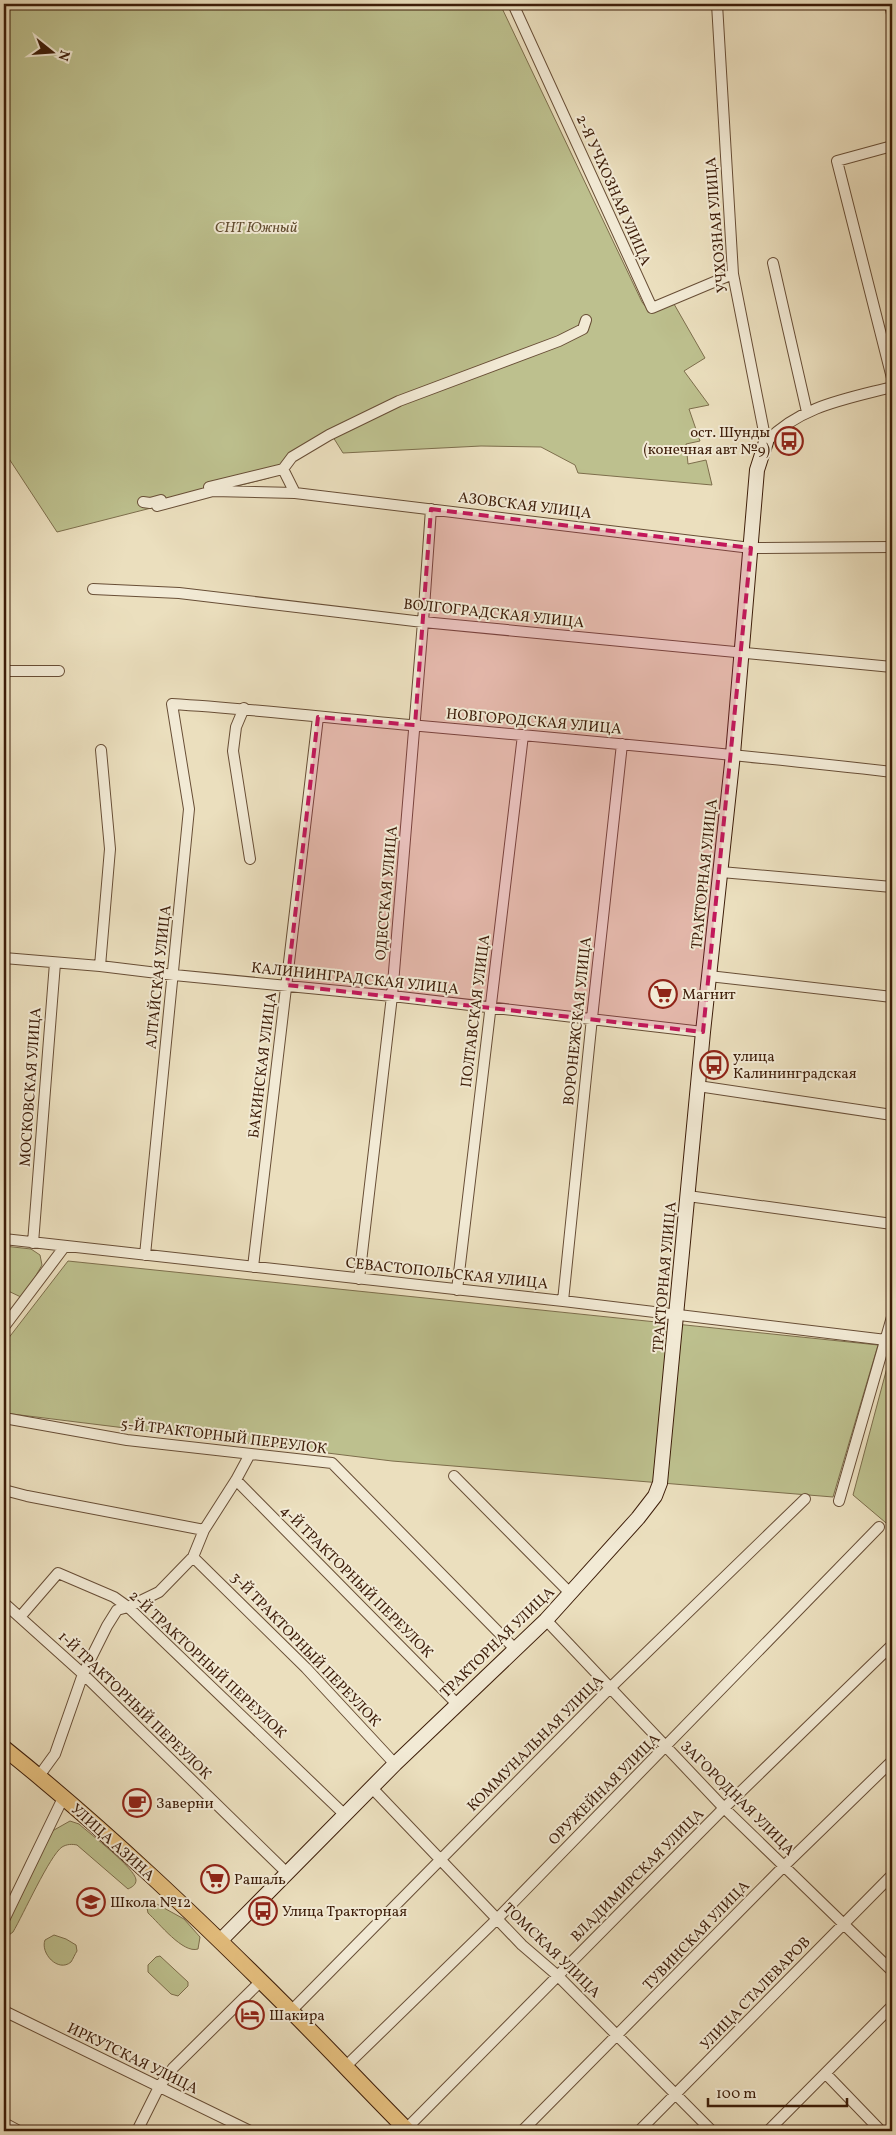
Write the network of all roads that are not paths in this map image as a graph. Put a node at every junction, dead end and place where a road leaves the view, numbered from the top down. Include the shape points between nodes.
1 (513, 4) edge
2 (717, 4) edge
3 (890, 4) edge
4 (892, 14) edge
5 (892, 146) edge
6 (773, 262) dead end
7 (732, 274) junction
8 (586, 320) dead end
9 (892, 378) edge
10 (892, 387) edge
11 (807, 412) junction
12 (766, 442) junction
13 (283, 468) junction
14 (295, 493) junction
15 (143, 502) dead end
16 (157, 506) dead end
17 (431, 509) junction
18 (892, 547) edge
19 (751, 548) junction
20 (93, 589) dead end
21 (423, 622) junction
22 (741, 653) junction
23 (892, 667) edge
24 (4, 671) edge
25 (59, 671) dead end
26 (172, 704) joint
27 (244, 708) junction
28 (318, 717) junction
29 (415, 725) junction
30 (523, 735) junction
31 (622, 744) junction
32 (102, 750) dead end
33 (733, 754) junction
34 (892, 772) edge
35 (250, 859) dead end
36 (721, 872) junction
37 (892, 888) edge
38 (4, 958) edge
39 (55, 963) junction
40 (100, 966) junction
41 (174, 976) junction
42 (709, 976) junction
43 (287, 985) junction
44 (392, 996) junction
45 (892, 997) edge
46 (490, 1008) junction
47 (592, 1018) junction
48 (703, 1032) junction
49 (698, 1086) junction
50 (892, 1115) edge
51 (688, 1196) junction
52 (892, 1224) edge
53 (4, 1239) edge
54 (33, 1243) junction
55 (65, 1246) junction
56 (145, 1255) junction
57 (253, 1267) junction
58 (359, 1279) junction
59 (457, 1290) junction
60 (563, 1301) junction
61 (677, 1314) junction
62 (892, 1317) edge
63 (4, 1327) edge
64 (886, 1340) junction
65 (4, 1418) edge
66 (250, 1454) junction
67 (454, 1476) dead end
68 (236, 1480) junction
69 (4, 1490) edge
70 (805, 1499) dead end
71 (839, 1501) dead end
72 (879, 1526) dead end
73 (204, 1530) junction
74 (193, 1557) junction
75 (571, 1594) junction
76 (4, 1603) edge
77 (128, 1607) junction
78 (20, 1617) junction
79 (546, 1620) junction
80 (892, 1645) edge
81 (515, 1649) junction
82 (83, 1674) junction
83 (610, 1688) junction
84 (457, 1704) junction
85 (667, 1747) junction
86 (4, 1748) edge
87 (892, 1761) edge
88 (395, 1764) junction
89 (40, 1776) junction
90 (372, 1788) junction
91 (63, 1798) junction
92 (724, 1808) junction
93 (345, 1815) junction
94 (440, 1860) junction
95 (784, 1866) junction
96 (287, 1873) junction
97 (892, 1875) edge
98 (5, 1914) edge
99 (497, 1919) junction
100 (844, 1923) junction
101 (220, 1941) junction
102 (892, 1971) edge
103 (558, 1976) junction
104 (260, 1982) junction
105 (892, 2006) edge
106 (4, 2011) edge
107 (291, 2011) junction
108 (618, 2036) junction
109 (345, 2067) junction
110 (826, 2074) junction
111 (159, 2087) junction
112 (676, 2096) junction
113 (4, 2123) edge
114 (407, 2130) edge
115 (20, 2131) edge
116 (137, 2131) edge
117 (250, 2131) edge
118 (522, 2131) edge
119 (639, 2131) edge
120 (712, 2131) edge
121 (768, 2131) edge
122 (882, 2131) edge

1 - 7 street, 2-Я УЧХОЗНАЯ УЛИЦА via 652,308
2 - 7 street, УЧХОЗНАЯ УЛИЦА
3 - 4 street
5 - 9 street via 837,161
6 - 11 street
7 - 12 street, УЧХОЗНАЯ УЛИЦА
8 - 13 street via 582,329 559,340 399,401 329,435 292,457
10 - 11 street
11 - 12 street via 779,428
12 - 19 street, ТРАКТОРНАЯ УЛИЦА via 757,470
13 - 14 street
13 - 15 street via 150,503
14 - 16 street, АЗОВСКАЯ УЛИЦА via 213,491
14 - 17 street, АЗОВСКАЯ УЛИЦА
17 - 19 street, АЗОВСКАЯ УЛИЦА
17 - 21 street, ОДЕССКАЯ УЛИЦА
18 - 19 street, АЗОВСКАЯ УЛИЦА
19 - 22 street, ТРАКТОРНАЯ УЛИЦА
20 - 21 street, ВОЛГОГРАДСКАЯ УЛИЦА via 179,593
21 - 22 street, ВОЛГОГРАДСКАЯ УЛИЦА
21 - 29 street, ОДЕССКАЯ УЛИЦА
22 - 23 street, ВОЛГОГРАДСКАЯ УЛИЦА
22 - 33 street, ТРАКТОРНАЯ УЛИЦА
24 - 25 street
26 - 27 street, НОВГОРОДСКАЯ УЛИЦА
26 - 41 street, АЛТАЙСКАЯ УЛИЦА via 190,809
27 - 28 street, НОВГОРОДСКАЯ УЛИЦА
27 - 35 street via 236,727 233,751
28 - 29 street, НОВГОРОДСКАЯ УЛИЦА
28 - 43 street, БАКИНСКАЯ УЛИЦА
29 - 30 street, НОВГОРОДСКАЯ УЛИЦА
29 - 44 street, ОДЕССКАЯ УЛИЦА
30 - 31 street, НОВГОРОДСКАЯ УЛИЦА
30 - 46 street, ПОЛТАВСКАЯ УЛИЦА
31 - 33 street, НОВГОРОДСКАЯ УЛИЦА
31 - 47 street, ВОРОНЕЖСКАЯ УЛИЦА
32 - 40 street via 110,849
33 - 34 street, НОВГОРОДСКАЯ УЛИЦА
33 - 36 street, ТРАКТОРНАЯ УЛИЦА
36 - 37 street
36 - 42 street, ТРАКТОРНАЯ УЛИЦА
38 - 39 street, КАЛИНИНГРАДСКАЯ УЛИЦА
39 - 40 street, КАЛИНИНГРАДСКАЯ УЛИЦА
39 - 54 street, МОСКОВСКАЯ УЛИЦА
40 - 41 street, КАЛИНИНГРАДСКАЯ УЛИЦА
41 - 43 street, КАЛИНИНГРАДСКАЯ УЛИЦА
41 - 56 street, АЛТАЙСКАЯ УЛИЦА
42 - 45 street
42 - 48 street, ТРАКТОРНАЯ УЛИЦА
43 - 44 street, КАЛИНИНГРАДСКАЯ УЛИЦА
43 - 57 street, БАКИНСКАЯ УЛИЦА
44 - 46 street, КАЛИНИНГРАДСКАЯ УЛИЦА
44 - 58 street, ОДЕССКАЯ УЛИЦА
46 - 47 street, КАЛИНИНГРАДСКАЯ УЛИЦА
46 - 59 street, ПОЛТАВСКАЯ УЛИЦА
47 - 48 street, КАЛИНИНГРАДСКАЯ УЛИЦА
47 - 60 street, ВОРОНЕЖСКАЯ УЛИЦА
48 - 49 street, ТРАКТОРНАЯ УЛИЦА
49 - 50 street
49 - 51 street, ТРАКТОРНАЯ УЛИЦА
51 - 52 street
51 - 61 street, ТРАКТОРНАЯ УЛИЦА
53 - 54 street, СЕВАСТОПОЛЬСКАЯ УЛИЦА
54 - 55 street, СЕВАСТОПОЛЬСКАЯ УЛИЦА
55 - 56 street, СЕВАСТОПОЛЬСКАЯ УЛИЦА
55 - 63 street
56 - 57 street, СЕВАСТОПОЛЬСКАЯ УЛИЦА
57 - 58 street, СЕВАСТОПОЛЬСКАЯ УЛИЦА
58 - 59 street, СЕВАСТОПОЛЬСКАЯ УЛИЦА
59 - 60 street, СЕВАСТОПОЛЬСКАЯ УЛИЦА
60 - 61 street, СЕВАСТОПОЛЬСКАЯ УЛИЦА
61 - 64 street, СЕВАСТОПОЛЬСКАЯ УЛИЦА
61 - 75 street, ТРАКТОРНАЯ УЛИЦА via 660,1483 655,1496 638,1518
62 - 64 street
64 - 71 street
65 - 66 street, 5-Й ТРАКТОРНЫЙ ПЕРЕУЛОК via 127,1440
66 - 68 street
66 - 81 street, 5-Й ТРАКТОРНЫЙ ПЕРЕУЛОК via 332,1463
67 - 75 street
68 - 73 street
68 - 84 street, 4-Й ТРАКТОРНЫЙ ПЕРЕУЛОК
69 - 73 street
70 - 83 street, КОММУНАЛЬНАЯ УЛИЦА
72 - 85 street, ОРУЖЕЙНАЯ УЛИЦА
73 - 74 street
74 - 77 street via 158,1592
74 - 88 street, 3-Й ТРАКТОРНЫЙ ПЕРЕУЛОК via 306,1668
75 - 79 street, ТРАКТОРНАЯ УЛИЦА
76 - 78 street, 1-Й ТРАКТОРНЫЙ ПЕРЕУЛОК
77 - 78 street, 2-Й ТРАКТОРНЫЙ ПЕРЕУЛОК via 114,1597 58,1573
77 - 82 street via 117,1610
77 - 93 street, 2-Й ТРАКТОРНЫЙ ПЕРЕУЛОК
78 - 82 street, 1-Й ТРАКТОРНЫЙ ПЕРЕУЛОК
79 - 81 street, ТРАКТОРНАЯ УЛИЦА
79 - 83 street, ЗАГОРОДНАЯ УЛИЦА
80 - 92 street, ВЛАДИМИРСКАЯ УЛИЦА
81 - 84 street, ТРАКТОРНАЯ УЛИЦА
82 - 89 street via 55,1754
82 - 96 street, 1-Й ТРАКТОРНЫЙ ПЕРЕУЛОК
83 - 85 street, ЗАГОРОДНАЯ УЛИЦА
83 - 94 street, КОММУНАЛЬНАЯ УЛИЦА
84 - 88 street, ТРАКТОРНАЯ УЛИЦА
85 - 92 street, ЗАГОРОДНАЯ УЛИЦА
85 - 99 street, ОРУЖЕЙНАЯ УЛИЦА
86 - 89 main road, УЛИЦА АЗИНА
87 - 95 street, ТУВИНСКАЯ УЛИЦА
88 - 90 street, ТРАКТОРНАЯ УЛИЦА
89 - 91 main road, УЛИЦА АЗИНА
90 - 93 street, ТРАКТОРНАЯ УЛИЦА
90 - 94 street, ТОМСКАЯ УЛИЦА
91 - 98 street
91 - 101 main road, УЛИЦА АЗИНА
92 - 95 street, ЗАГОРОДНАЯ УЛИЦА
92 - 103 street, ВЛАДИМИРСКАЯ УЛИЦА
93 - 96 street, ТРАКТОРНАЯ УЛИЦА
94 - 99 street, ТОМСКАЯ УЛИЦА
94 - 107 street, КОММУНАЛЬНАЯ УЛИЦА
95 - 100 street, ЗАГОРОДНАЯ УЛИЦА
95 - 108 street, ТУВИНСКАЯ УЛИЦА
96 - 101 street, ТРАКТОРНАЯ УЛИЦА
97 - 100 street, УЛИЦА СТАЛЕВАРОВ
99 - 103 street, ТОМСКАЯ УЛИЦА
99 - 109 street, ОРУЖЕЙНАЯ УЛИЦА
100 - 102 street, ЗАГОРОДНАЯ УЛИЦА
100 - 112 street, УЛИЦА СТАЛЕВАРОВ
101 - 104 main road, УЛИЦА АЗИНА
103 - 108 street, ТОМСКАЯ УЛИЦА
103 - 114 street, ВЛАДИМИРСКАЯ УЛИЦА
104 - 107 main road, УЛИЦА АЗИНА
104 - 111 street via 173,2068
105 - 110 street
106 - 111 street, ИРКУТСКАЯ УЛИЦА
107 - 109 main road, УЛИЦА АЗИНА
108 - 112 street, ТОМСКАЯ УЛИЦА
108 - 118 street, ТУВИНСКАЯ УЛИЦА
109 - 114 main road, УЛИЦА АЗИНА
110 - 121 street
110 - 122 street
111 - 116 street
111 - 117 street, ИРКУТСКАЯ УЛИЦА
112 - 119 street, УЛИЦА СТАЛЕВАРОВ
112 - 120 street, ТОМСКАЯ УЛИЦА
113 - 115 street

